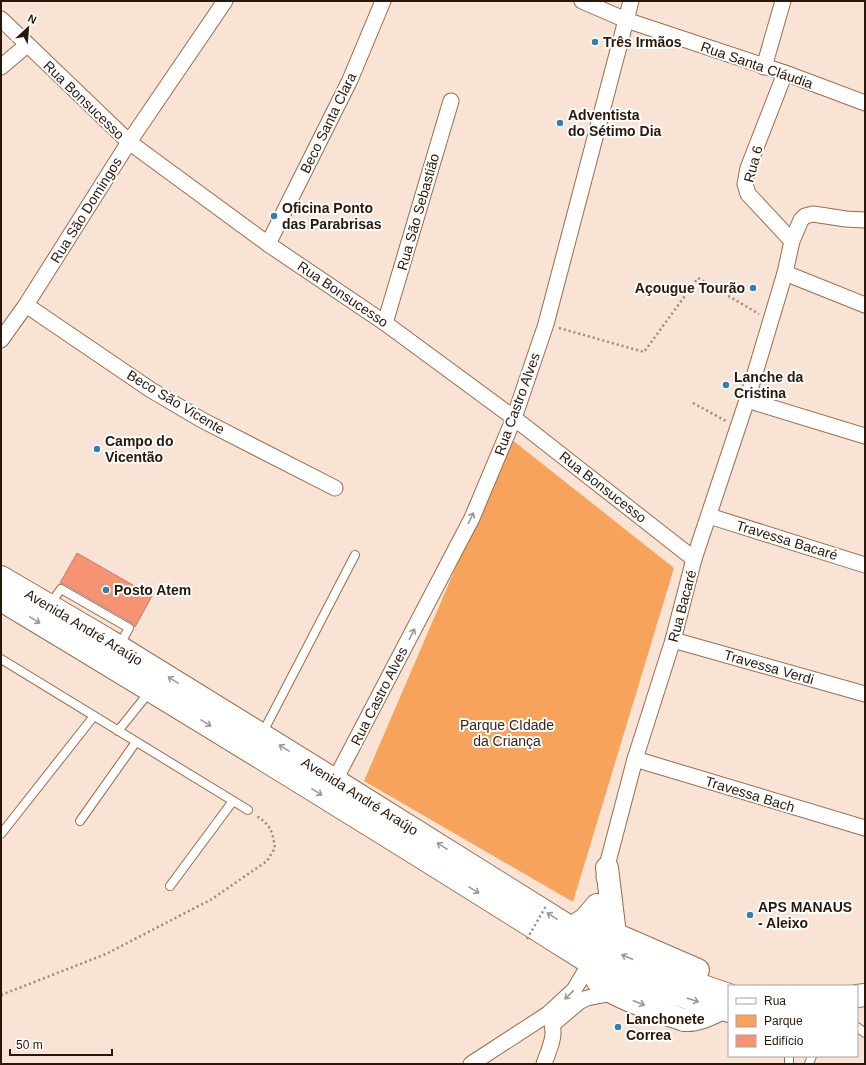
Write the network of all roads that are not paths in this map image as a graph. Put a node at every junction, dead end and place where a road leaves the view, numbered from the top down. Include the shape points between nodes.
1 (224, 1) edge
2 (383, 1) edge
3 (582, 1) edge
4 (631, 1) edge
5 (784, 1) edge
6 (1, 19) edge
7 (626, 20) junction
8 (27, 45) junction
9 (1, 67) edge
10 (764, 67) junction
11 (785, 73) junction
12 (451, 101) dead end
13 (865, 103) edge
14 (129, 142) junction
15 (865, 220) edge
16 (792, 241) junction
17 (268, 244) junction
18 (785, 273) junction
19 (26, 305) junction
20 (865, 305) edge
21 (385, 323) junction
22 (1, 340) edge
23 (747, 400) junction
24 (514, 418) junction
25 (865, 436) edge
26 (335, 488) dead end
27 (709, 516) junction
28 (356, 555) dead end
29 (694, 558) junction
30 (865, 565) edge
31 (1, 577) edge
32 (1, 600) edge
33 (673, 640) junction
34 (1, 659) edge
35 (151, 690) junction
36 (865, 694) edge
37 (94, 716) junction
38 (118, 731) junction
39 (261, 734) junction
40 (136, 742) junction
41 (635, 759) junction
42 (336, 780) junction
43 (233, 801) junction
44 (248, 810) road end
45 (80, 821) dead end
46 (865, 828) edge
47 (1, 834) edge
48 (607, 868) junction
49 (170, 886) dead end
50 (597, 905) junction
51 (571, 928) junction
52 (601, 947) junction
53 (613, 993) junction
54 (726, 1002) edge
55 (551, 1019) junction
56 (471, 1064) edge
57 (544, 1064) edge

1 - 14 street, Rua São Domingos
2 - 17 street, Beco Santa Clara via 350,80
3 - 7 street, Rua Santa Cláudia
4 - 7 street, Rua Castro Alves
5 - 10 street
6 - 8 street, Rua Bonsucesso
7 - 10 street, Rua Santa Cláudia
7 - 24 street, Rua Castro Alves via 546,324
8 - 9 street
8 - 14 street, Rua Bonsucesso
10 - 11 street, Rua Santa Cláudia
11 - 13 street, Rua Santa Cláudia
11 - 16 street, Rua 6 via 744,184 748,194
12 - 21 street, Rua São Sebastião
14 - 17 street, Rua Bonsucesso
14 - 19 street, Rua São Domingos
15 - 16 street, Rua Bacaré via 813,214 805,216
16 - 18 street, Rua Bacaré
17 - 21 street, Rua Bonsucesso
18 - 20 street
18 - 23 street, Rua Bacaré
19 - 22 street, Rua São Domingos
19 - 26 street, Beco São Vicente via 151,390 202,420
21 - 24 street, Rua Bonsucesso
23 - 25 street
23 - 27 street, Rua Bacaré
24 - 29 street, Rua Bonsucesso
42 -> 24 street, Rua Castro Alves via 472,518
27 - 29 street, Rua Bacaré
27 - 30 street, Travessa Bacaré
28 - 39 lane
29 - 33 street, Rua Bacaré
39 -> 31 main road, Avenida André Araújo
32 -> 35 main road, Avenida André Araújo
33 - 36 street, Travessa Verdi
33 - 41 street, Rua Bacaré
34 - 37 lane
35 - 38 lane
35 -> 52 main road, Avenida André Araújo via 359,817
37 - 38 lane
37 - 47 lane
38 - 40 lane
42 -> 39 main road, Avenida André Araújo
40 - 43 lane
40 - 45 lane
41 - 46 street, Travessa Bach
41 - 48 street, Rua Bacaré
51 -> 42 main road, Avenida André Araújo
43 - 44 lane
43 - 49 lane
48 - 50 street, Rua Bacaré
48 - 52 main road
50 - 51 main road via 585,919
50 - 52 street, Rua Bacaré
51 - 52 main road, Avenida André Araújo
52 - 53 main road via 595,977
52 - 54 main road, Avenida André Araújo via 664,972
52 -> 55 street via 574,990
53 -> 54 main road via 684,1020 697,1018
53 - 55 street via 587,998
55 - 56 street
55 - 57 street via 553,1035

